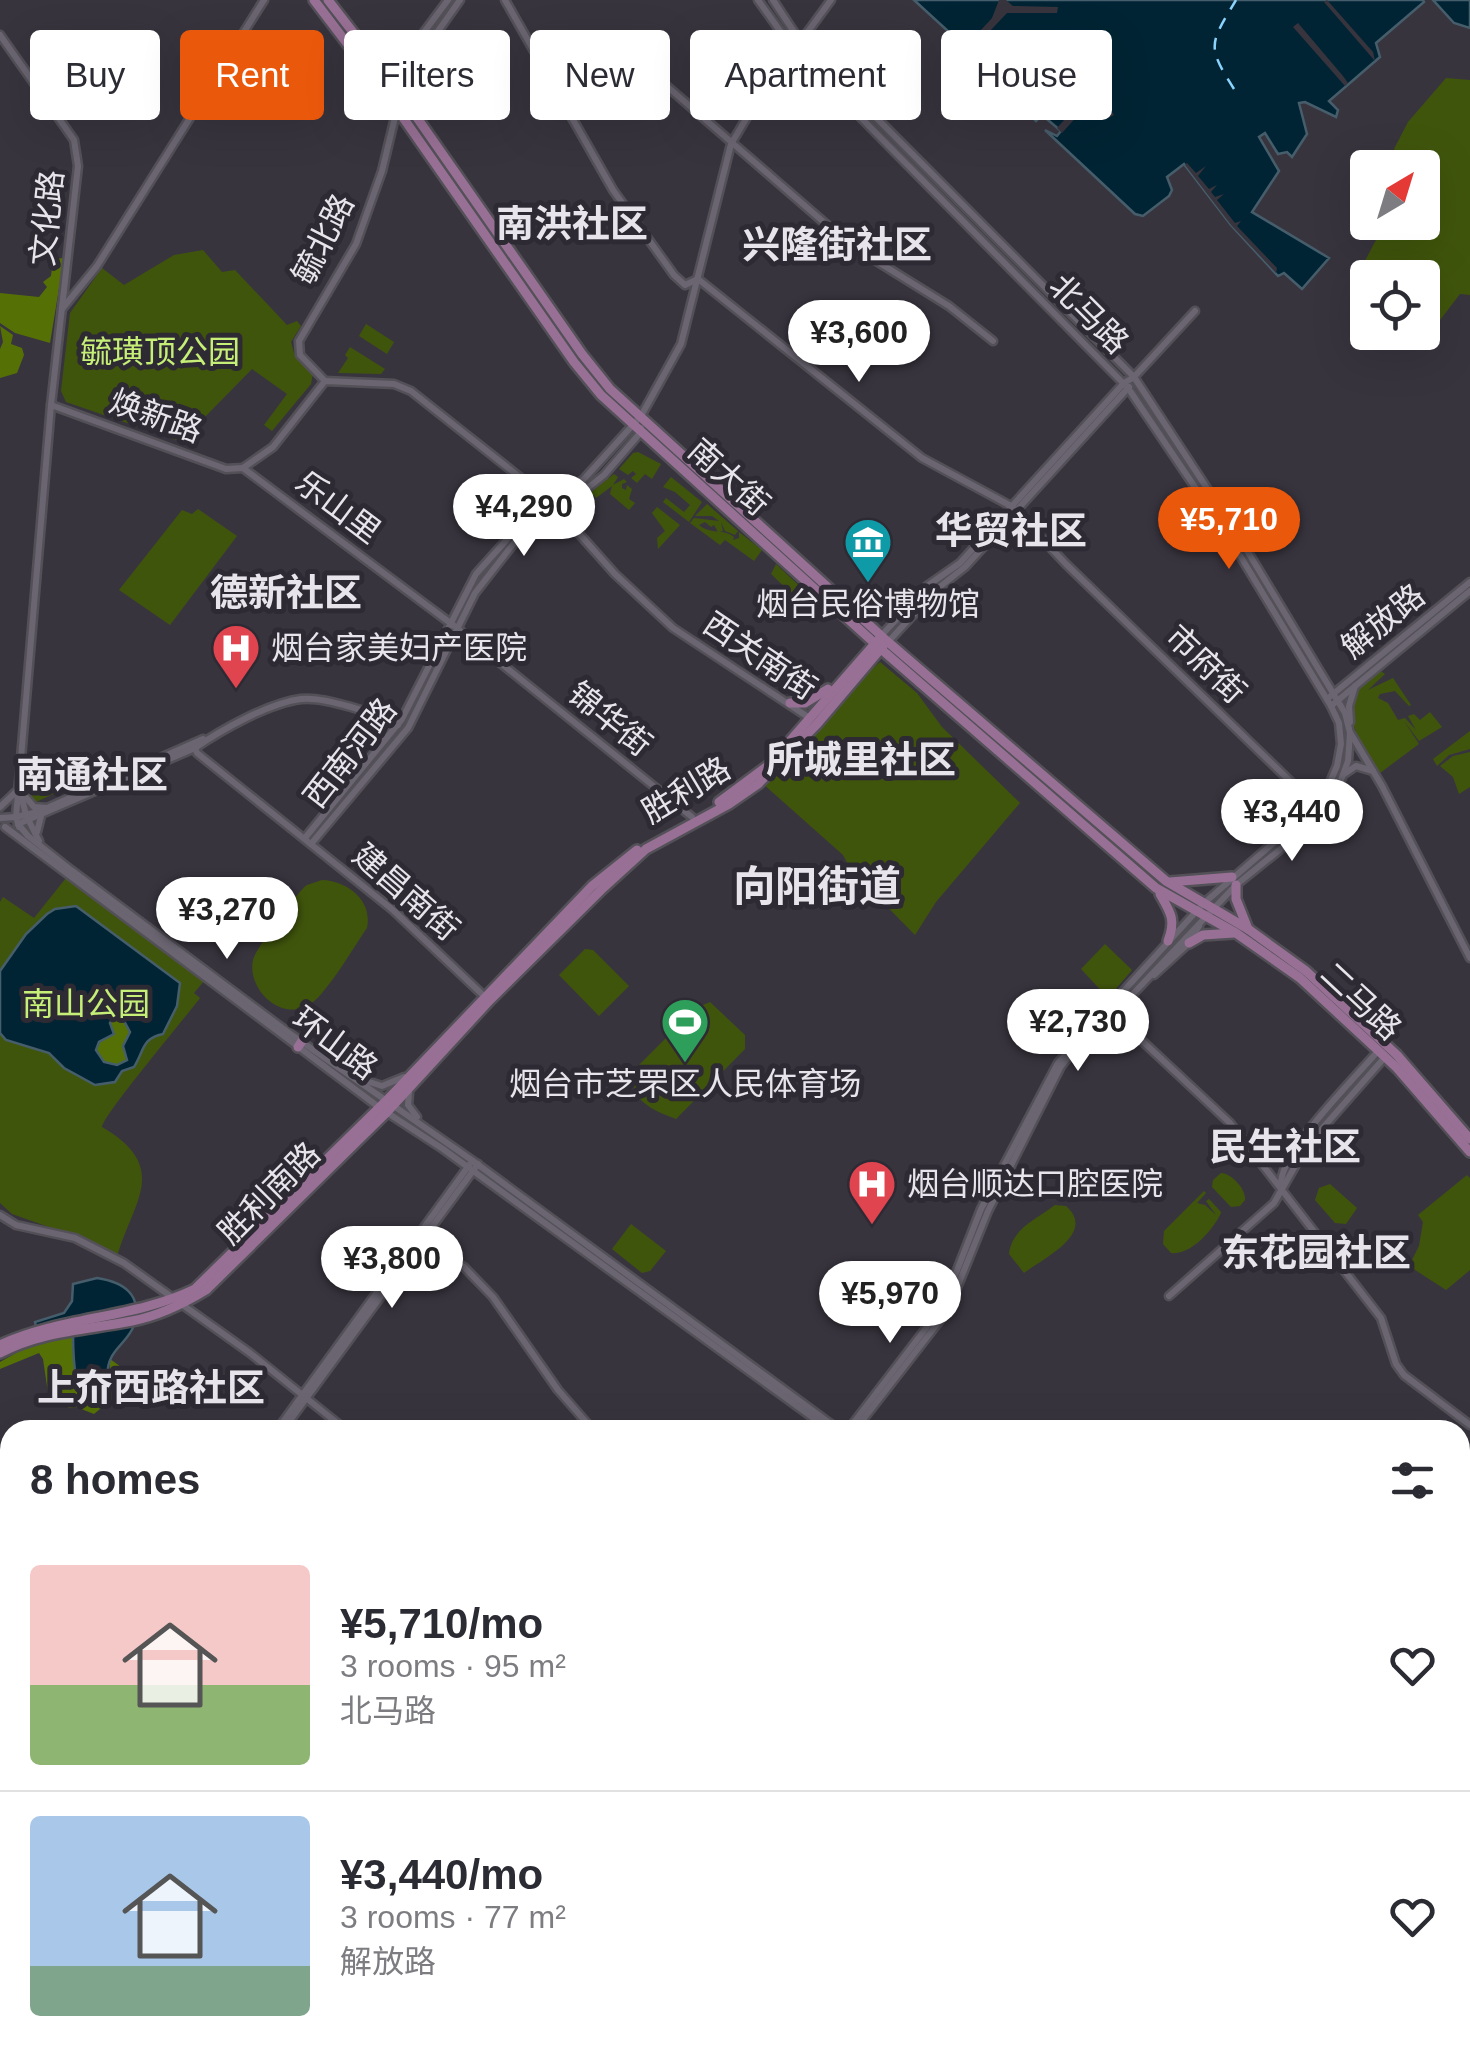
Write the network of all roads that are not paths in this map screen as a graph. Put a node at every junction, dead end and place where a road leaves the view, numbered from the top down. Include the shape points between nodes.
1 (264, 0) edge
2 (314, 0) edge
3 (328, 0) edge
4 (448, 0) edge
5 (460, 0) edge
6 (505, 0) edge
7 (758, 0) edge
8 (773, 0) edge
9 (831, 0) edge
10 (351, 30) edge
11 (426, 30) edge
12 (439, 30) edge
13 (779, 30) edge
14 (793, 30) edge
15 (808, 30) edge
16 (0, 35) edge
17 (344, 39) edge
18 (670, 90) edge
19 (394, 120) edge
20 (405, 120) edge
21 (419, 120) edge
22 (747, 120) edge
23 (863, 120) edge
24 (879, 120) edge
25 (731, 144) junction
26 (698, 279) junction
27 (62, 309) junction
28 (1195, 311) dead end
29 (993, 341) dead end
30 (1134, 377) junction
31 (325, 381) junction
32 (1126, 386) junction
33 (52, 405) junction
34 (641, 416) junction
35 (638, 429) junction
36 (243, 468) junction
37 (550, 501) junction
38 (558, 508) junction
39 (1013, 508) junction
40 (1470, 582) edge
41 (1470, 591) edge
42 (454, 625) junction
43 (881, 643) junction
44 (838, 682) junction
45 (1354, 686) junction
46 (1336, 696) junction
47 (790, 703) junction
48 (1329, 703) junction
49 (814, 721) junction
50 (398, 724) junction
51 (408, 728) junction
52 (1341, 730) junction
53 (217, 732) junction
54 (1350, 733) junction
55 (196, 748) junction
56 (1373, 771) junction
57 (1343, 775) junction
58 (20, 788) junction
59 (1317, 807) junction
60 (0, 808) edge
61 (47, 808) junction
62 (1324, 814) junction
63 (41, 816) junction
64 (692, 817) junction
65 (0, 818) edge
66 (27, 818) junction
67 (17, 821) junction
68 (2, 826) edge
69 (308, 841) junction
70 (41, 844) junction
71 (29, 846) junction
72 (1234, 881) junction
73 (1166, 882) junction
74 (1156, 888) junction
75 (1204, 912) junction
76 (1248, 929) junction
77 (1236, 932) junction
78 (1168, 941) junction
79 (1189, 942) junction
80 (1470, 958) edge
81 (1144, 981) junction
82 (486, 998) junction
83 (1107, 1008) junction
84 (1113, 1016) junction
85 (300, 1044) junction
86 (1382, 1054) junction
87 (418, 1067) junction
88 (342, 1070) junction
89 (414, 1084) junction
90 (387, 1106) junction
91 (432, 1132) junction
92 (1470, 1139) edge
93 (1470, 1152) edge
94 (473, 1166) junction
95 (1282, 1190) junction
96 (0, 1215) edge
97 (420, 1237) junction
98 (1170, 1296) dead end
99 (173, 1304) junction
100 (42, 1332) junction
101 (0, 1344) edge
102 (0, 1354) edge
103 (305, 1396) junction
104 (287, 1420) edge
105 (334, 1420) edge
106 (584, 1420) edge
107 (816, 1420) edge
108 (825, 1420) edge
109 (858, 1420) edge
110 (859, 1420) edge
111 (1463, 1420) edge

1 - 27 main road via 97,266
2 - 17 main road, 南大街
3 - 10 main road, 南大街
4 - 11 main road
5 - 12 main road
6 - 26 main road, 市府街 via 613,190 674,275 686,284
7 - 13 main road, 北马路
8 - 14 main road, 北马路
9 - 15 main road, 西南河路
16 - 27 main road, 文化路 via 78,152
18 - 25 main road
19 - 31 main road, 毓北路 via 356,244 299,342 298,353
20 - 35 main road, 南大街 via 574,362
21 - 34 main road, 南大街 via 582,354
22 - 25 main road, 西南河路
23 - 32 main road, 北马路
24 - 30 main road, 北马路
25 - 26 main road, 西南河路
25 - 29 main road via 850,244
26 - 34 main road, 西南河路 via 681,344
26 - 39 main road, 市府街 via 922,458
27 - 33 main road, 文化路
28 - 30 main road, 胜利路
30 - 32 main road, 胜利路
30 - 46 main road, 北马路
31 - 36 main road via 273,446
31 - 37 main road, 西关南街 via 404,386
32 - 39 main road, 胜利路
32 - 48 main road, 北马路 via 1230,539
33 - 36 main road, 焕新路 via 226,469
33 - 58 main road, 文化路
34 - 35 main road, 西南河路
34 - 43 main road, 南大街
35 - 37 main road, 西南河路 via 584,480
35 - 38 main road, 西南河路 via 604,475
35 - 43 main road, 南大街
36 - 42 main road, 乐山里
37 - 38 main road, 西关南街
37 - 42 main road, 西南河路 via 492,554 466,589
38 - 42 main road, 西南河路 via 514,543
38 - 47 main road, 西关南街 via 673,628
39 - 43 main road, 胜利路 via 965,567
39 - 59 main road, 市府街
40 - 46 main road, 解放路
41 - 45 main road, 解放路
42 - 50 main road, 西南河路
42 - 51 main road, 西南河路
42 - 64 main road, 锦华街
43 - 44 main road, 胜利路
43 - 49 main road, 胜利路
43 - 73 main road, 南大街
43 - 74 main road, 南大街
44 - 47 main road via 811,700
44 - 49 main road, 胜利路
45 - 46 main road, 解放路
45 - 54 main road
46 - 48 main road, 解放路
46 - 54 main road, 解放路
47 - 49 main road, 西关南街
48 - 52 main road, 解放路
49 - 64 main road, 胜利路 via 753,779
49 - 82 main road, 胜利路 via 758,784 646,849
50 - 51 main road
50 - 53 main road via 306,698
50 - 69 main road, 西南河路
51 - 69 main road, 西南河路
52 - 54 main road
52 - 59 main road, 解放路 via 1337,766
53 - 55 main road
53 - 61 main road
54 - 56 main road
54 - 57 main road, 解放路
55 - 63 main road
55 - 69 main road, 建昌南街
56 - 57 main road via 1356,766
56 - 80 main road
57 - 62 main road, 解放路
58 - 60 main road
58 - 61 main road via 30,804
58 - 66 main road, 环山路
58 - 67 main road
59 - 62 main road, 市府街
59 - 72 main road, 解放路
61 - 66 main road
62 - 72 main road, 解放路
63 - 66 main road
63 - 70 main road
64 - 82 main road, 胜利路 via 592,886
65 - 67 main road
66 - 67 main road
66 - 70 main road, 环山路
67 - 68 main road
67 - 70 main road, 环山路
67 - 71 main road, 环山路
68 - 71 main road
69 - 82 main road, 建昌南街
70 - 85 main road, 环山路
71 - 85 main road, 环山路
72 - 73 main road
72 - 75 main road, 解放路
72 - 76 main road
73 - 75 main road, 南大街
74 - 75 main road, 南大街
74 - 78 main road via 1173,915
75 - 76 main road, 二马路
75 - 77 main road, 二马路
75 - 78 main road, 解放路
75 - 79 main road
75 - 81 main road, 解放路
76 - 92 main road, 二马路 via 1397,1055
77 - 79 main road
77 - 86 main road, 二马路 via 1300,978
78 - 83 main road, 解放路
79 - 81 main road
81 - 84 main road, 解放路
82 - 87 main road, 胜利路
82 - 89 main road, 胜利路
83 - 84 main road
83 - 109 main road, 解放路 via 1044,1084 975,1222 943,1306
84 - 95 main road via 1219,1112
84 - 110 main road, 解放路 via 1062,1066 988,1211 948,1310
85 - 88 main road, 环山路
85 - 90 main road, 环山路
86 - 93 main road, 二马路
86 - 95 main road via 1296,1147 1281,1172
87 - 88 main road via 382,1086
87 - 90 main road, 胜利路
88 - 90 main road, 环山路
89 - 90 main road, 胜利路
89 - 91 main road via 408,1106
90 - 91 main road, 环山路
90 - 94 main road, 环山路
90 - 99 main road, 胜利南路 via 217,1281
91 - 94 main road, 环山路
94 - 97 main road
94 - 107 main road, 环山路
94 - 108 main road, 环山路
95 - 98 main road
95 - 111 main road via 1381,1318 1404,1376
96 - 99 main road via 75,1238 124,1263
97 - 103 main road
97 - 106 main road via 493,1296
99 - 100 main road, 胜利南路 via 77,1319
99 - 103 main road
100 - 101 main road, 胜利南路
100 - 102 main road, 胜利南路
103 - 104 main road
103 - 105 main road

